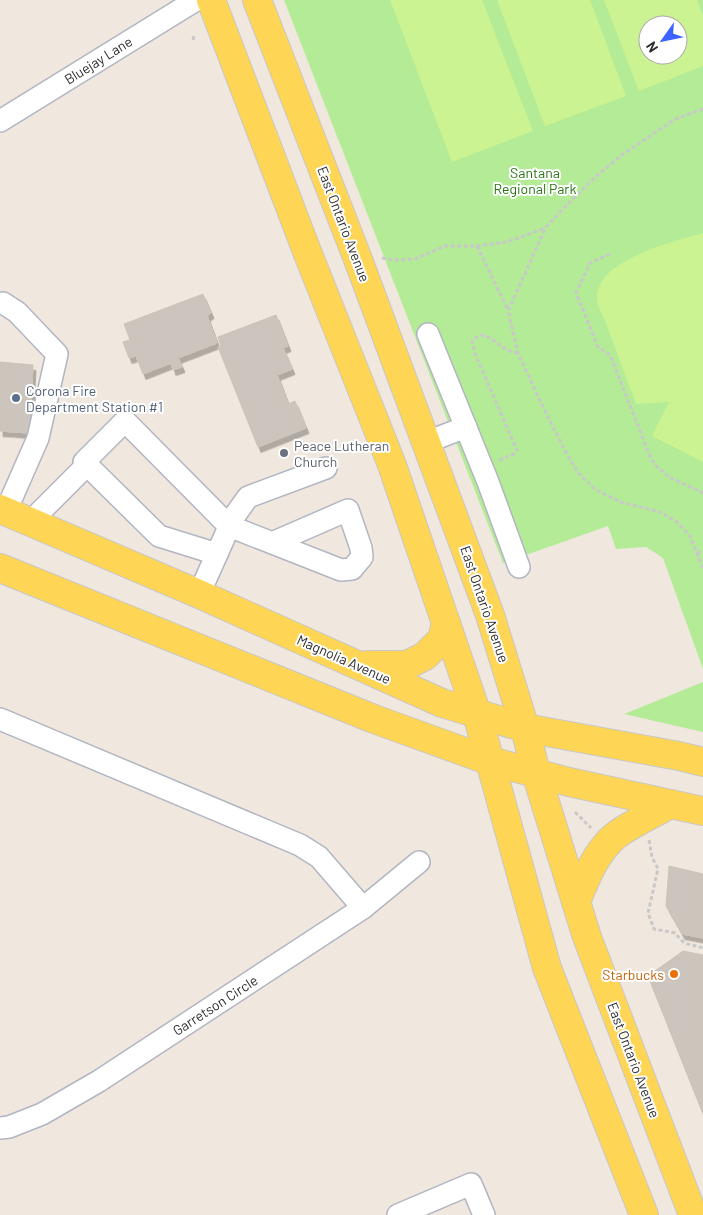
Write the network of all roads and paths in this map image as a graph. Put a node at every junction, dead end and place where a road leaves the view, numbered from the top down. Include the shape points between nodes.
1 (196, 0) edge
2 (211, 0) edge
3 (257, 0) edge
4 (172, 7) edge
5 (703, 109) edge
6 (0, 121) edge
7 (546, 227) junction
8 (477, 246) junction
9 (610, 254) dead end
10 (377, 257) dead end
11 (3, 304) dead end
12 (508, 311) junction
13 (428, 334) dead end
14 (518, 353) junction
15 (466, 427) junction
16 (427, 442) junction
17 (88, 465) junction
18 (482, 466) junction
19 (326, 468) dead end
20 (703, 493) edge
21 (3, 510) edge
22 (30, 522) junction
23 (229, 526) junction
24 (272, 543) dead end
25 (703, 551) edge
26 (697, 553) junction
27 (216, 554) junction
28 (0, 568) edge
29 (518, 568) dead end
30 (703, 568) edge
31 (199, 594) junction
32 (446, 623) junction
33 (357, 665) junction
34 (477, 714) junction
35 (0, 719) edge
36 (525, 728) junction
37 (490, 762) junction
38 (703, 762) edge
39 (536, 773) junction
40 (671, 804) junction
41 (703, 811) edge
42 (648, 834) dead end
43 (419, 862) dead end
44 (576, 902) junction
45 (362, 908) junction
46 (703, 948) edge
47 (0, 1128) edge
48 (398, 1215) edge
49 (484, 1215) edge
50 (644, 1215) edge
51 (692, 1215) edge

1 - 4 street, Bluejay Lane
2 - 32 main road via 392,465
3 - 16 main road, East Ontario Avenue
4 - 6 street, Bluejay Lane
5 - 7 path via 675,119 622,155 594,178
7 - 8 path via 507,242
7 - 12 path
8 - 10 path via 445,246 415,259
8 - 12 path
9 - 20 path via 590,263 576,293 598,347 610,355 650,456 663,472
11 - 21 street via 17,312 57,354 38,438
12 - 14 path
13 - 15 street
14 - 18 path via 509,352 484,335 472,341 474,354 517,450
14 - 26 path via 556,434 579,474 596,490 621,502 660,512 677,522 690,536
15 - 16 street
15 - 18 street
16 - 36 main road, East Ontario Avenue via 490,615
17 - 22 street
17 - 23 street via 84,462 125,421
17 - 27 street via 159,536
18 - 29 street
19 - 23 street via 248,497
21 - 22 main road, Magnolia Avenue
22 - 31 main road, Magnolia Avenue
23 - 24 street
23 - 27 street
25 - 26 path
26 - 30 path
27 - 31 street
28 - 37 main road via 374,719
31 - 33 main road, Magnolia Avenue
32 - 33 main road via 442,639 425,656 407,665
32 - 34 main road
33 - 34 main road, Magnolia Avenue via 442,703
34 - 36 main road, Magnolia Avenue
34 - 37 main road
35 - 45 street via 300,845 319,857
36 - 38 main road, Magnolia Avenue
36 - 39 main road, East Ontario Avenue
37 - 39 main road
37 - 50 main road via 547,968
39 - 40 main road
39 - 44 main road, East Ontario Avenue
40 - 41 main road
40 - 44 main road via 616,835 607,844 589,870
42 - 46 path via 658,869 648,912 651,924 654,929 676,933 684,943
43 - 45 street, Garretson Circle
44 - 51 main road, East Ontario Avenue
45 - 47 street, Garretson Circle via 99,1081 42,1114
48 - 49 street via 471,1184

